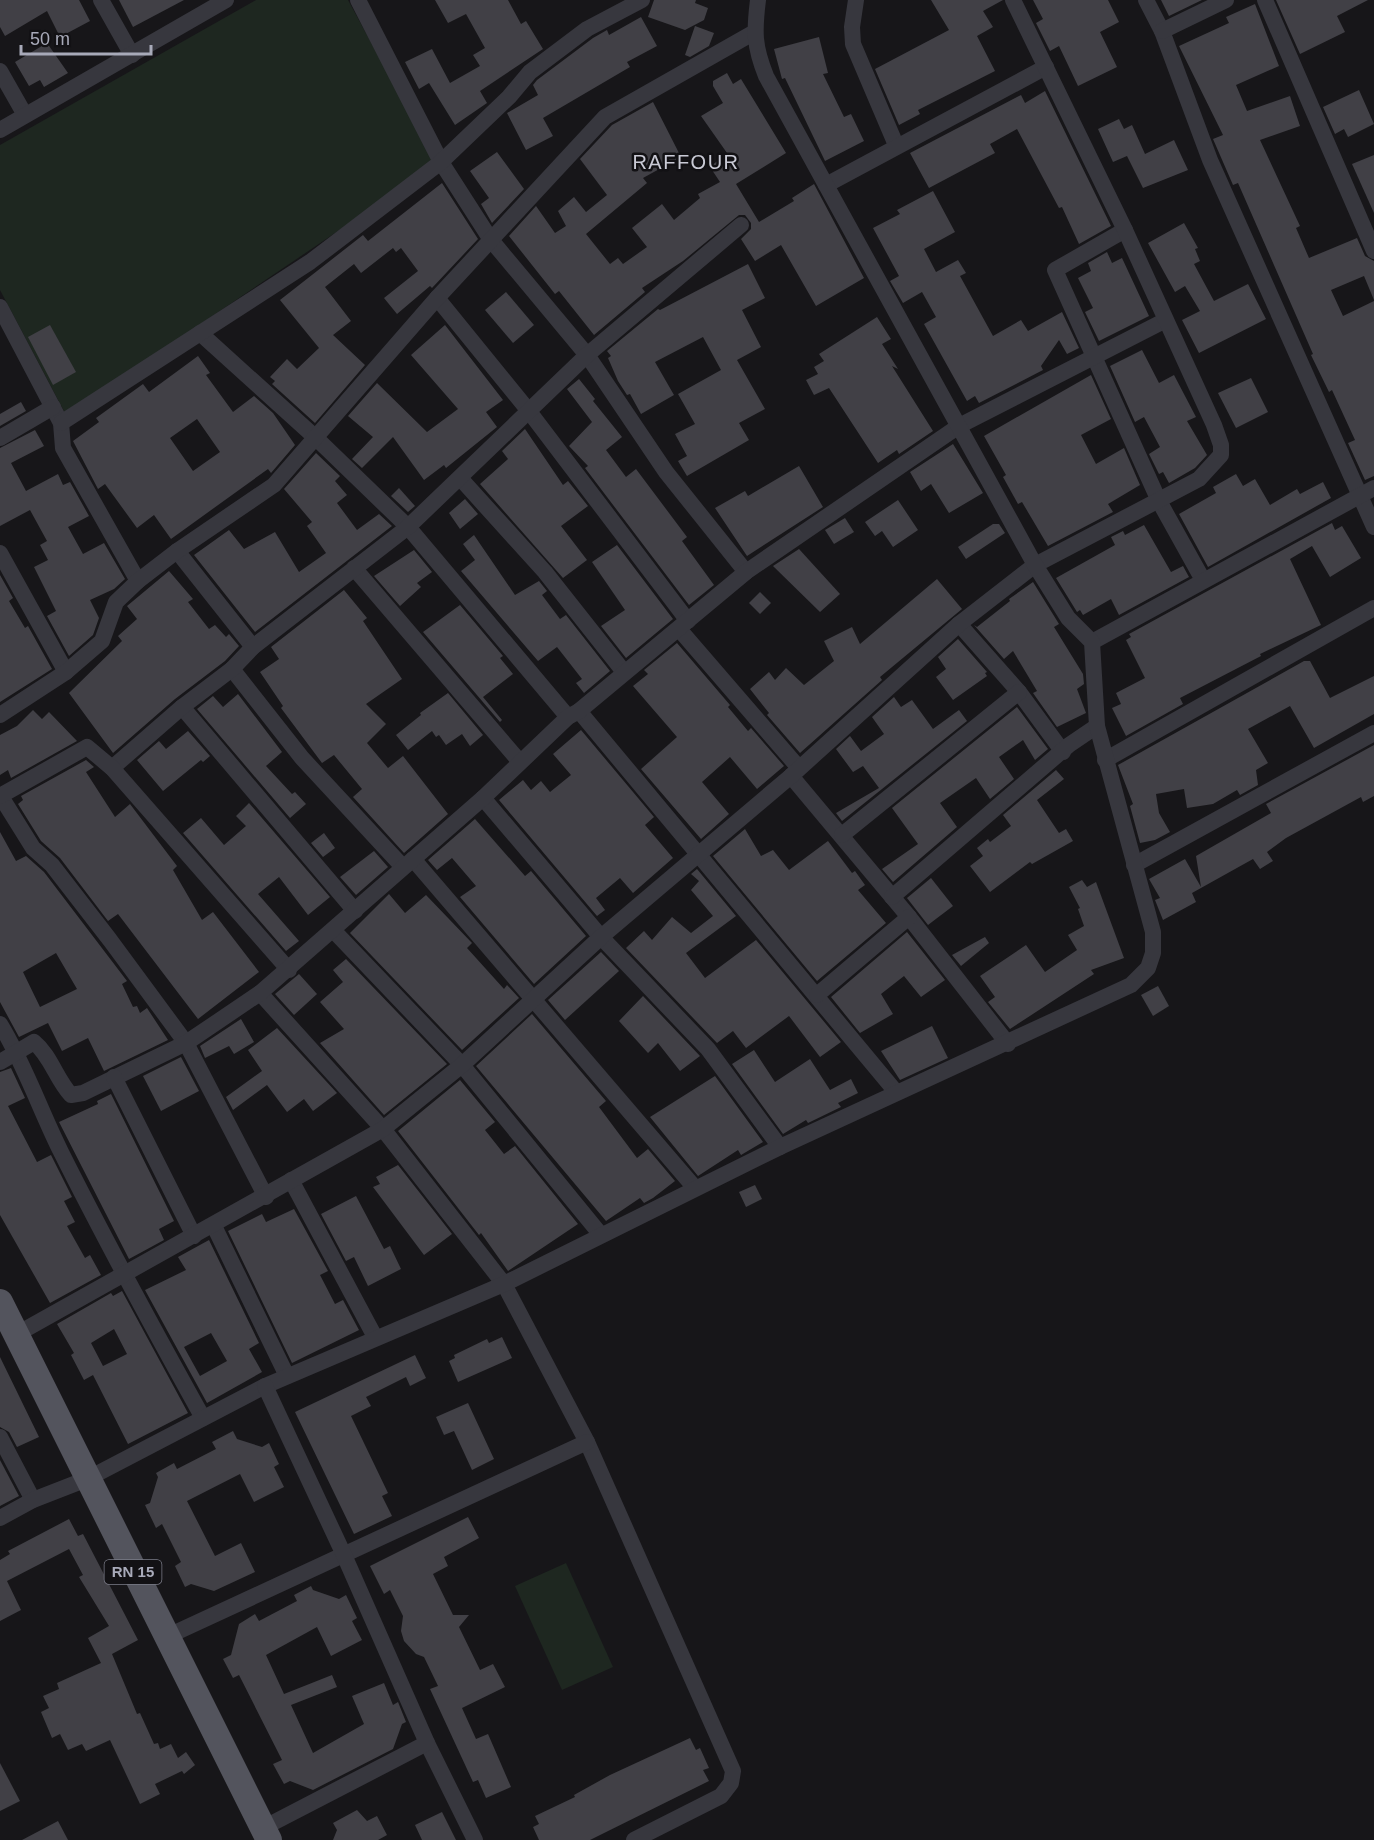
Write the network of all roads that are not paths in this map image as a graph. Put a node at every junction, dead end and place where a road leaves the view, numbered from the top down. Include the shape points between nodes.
1 (101, 0) edge
2 (226, 0) edge
3 (358, 0) edge
4 (642, 0) edge
5 (758, 0) edge
6 (856, 0) edge
7 (1013, 0) edge
8 (1146, 0) edge
9 (1226, 0) edge
10 (1265, 0) edge
11 (1162, 31) junction
12 (753, 33) junction
13 (132, 55) junction
14 (1046, 67) junction
15 (0, 71) edge
16 (25, 115) junction
17 (0, 130) edge
18 (896, 145) junction
19 (441, 162) junction
20 (826, 184) junction
21 (741, 225) dead end
22 (1125, 230) junction
23 (491, 240) junction
24 (1374, 251) edge
25 (437, 298) junction
26 (0, 307) edge
27 (1164, 321) junction
28 (200, 333) junction
29 (587, 355) junction
30 (1094, 357) junction
31 (53, 407) junction
32 (528, 410) junction
33 (61, 423) junction
34 (959, 426) junction
35 (0, 438) edge
36 (316, 438) junction
37 (460, 479) junction
38 (1374, 488) edge
39 (1358, 496) junction
40 (1159, 501) junction
41 (408, 527) junction
42 (1374, 527) edge
43 (177, 550) junction
44 (0, 553) edge
45 (1035, 565) junction
46 (354, 568) junction
47 (746, 572) junction
48 (1203, 580) junction
49 (138, 581) junction
50 (1374, 608) edge
51 (959, 624) junction
52 (683, 625) junction
53 (1092, 642) junction
54 (253, 647) junction
55 (232, 669) junction
56 (66, 672) junction
57 (624, 672) junction
58 (1019, 692) junction
59 (182, 707) junction
60 (574, 714) junction
61 (0, 716) edge
62 (1097, 726) junction
63 (1374, 733) edge
64 (1063, 752) junction
65 (1105, 759) junction
66 (520, 762) junction
67 (112, 768) junction
68 (795, 772) junction
69 (0, 795) edge
70 (483, 798) junction
71 (842, 835) junction
72 (699, 854) junction
73 (408, 863) junction
74 (1134, 865) junction
75 (892, 897) junction
76 (355, 911) junction
77 (909, 917) junction
78 (333, 930) junction
79 (601, 937) junction
80 (289, 970) junction
81 (260, 993) junction
82 (817, 995) junction
83 (533, 1001) junction
84 (0, 1024) edge
85 (186, 1043) junction
86 (1008, 1044) junction
87 (18, 1054) junction
88 (0, 1062) edge
89 (462, 1065) junction
90 (114, 1077) junction
91 (896, 1092) junction
92 (383, 1129) junction
93 (780, 1148) junction
94 (291, 1180) junction
95 (695, 1188) junction
96 (266, 1197) junction
97 (214, 1226) junction
98 (601, 1235) junction
99 (194, 1236) junction
100 (124, 1276) junction
101 (504, 1284) junction
102 (0, 1302) edge
103 (17, 1335) junction
104 (375, 1337) junction
105 (286, 1376) junction
106 (264, 1386) junction
107 (203, 1418) junction
108 (0, 1437) edge
109 (587, 1442) junction
110 (87, 1479) junction
111 (33, 1500) junction
112 (0, 1518) edge
113 (344, 1555) junction
114 (166, 1637) junction
115 (427, 1743) junction
116 (266, 1834) edge
117 (475, 1840) edge
118 (634, 1840) edge

1 - 13 street
2 - 13 street
3 - 19 street
4 - 19 street via 587,29 530,72
5 - 12 street
6 - 18 street via 853,44
7 - 14 street
8 - 11 street
9 - 11 street
10 - 24 street
11 - 39 street via 1210,160
12 - 20 street via 766,76
12 - 23 street via 605,117
13 - 16 street
14 - 18 street
14 - 22 street
15 - 16 street
16 - 17 street
18 - 20 street
19 - 23 street
19 - 28 street via 310,262
20 - 34 street
21 - 29 street
22 - 27 street
22 - 30 street via 1054,270
23 - 25 street
23 - 29 street
25 - 32 street
25 - 36 street
26 - 31 street
27 - 30 street
27 - 40 street via 1221,445 1221,455 1199,479
28 - 33 street
28 - 36 street
29 - 32 street
29 - 47 street via 666,472
30 - 34 street
30 - 40 street
31 - 33 street
31 - 35 street
32 - 37 street
32 - 52 street
33 - 49 street via 63,448
34 - 45 street
34 - 47 street
36 - 41 street
36 - 43 street via 274,485
37 - 41 street
37 - 57 street via 545,572
38 - 39 street
39 - 42 street
39 - 48 street
40 - 45 street
40 - 48 street
41 - 46 street
41 - 60 street
43 - 49 street
43 - 54 street
44 - 56 street
45 - 51 street
45 - 53 street via 1068,618
46 - 54 street
46 - 66 street
47 - 52 street
48 - 53 street
49 - 56 street via 116,602 102,641
50 - 65 street
51 - 58 street
51 - 68 street
52 - 57 street
52 - 68 street
53 - 62 street
54 - 55 street
55 - 59 street
55 - 73 street via 302,758
56 - 61 street
57 - 60 street
58 - 64 street
58 - 71 street
59 - 67 street
59 - 76 street
60 - 66 street
60 - 72 street
62 - 64 street
62 - 65 street
63 - 74 street
64 - 75 street
65 - 74 street
66 - 70 street
67 - 69 street via 87,747
67 - 80 street
68 - 71 street
68 - 72 street
69 - 85 street via 33,848 52,865
70 - 73 street
70 - 79 street
71 - 75 street
72 - 79 street
72 - 82 street
73 - 76 street
73 - 83 street
74 - 86 street via 1153,932 1148,968 1131,985
75 - 77 street
76 - 78 street
77 - 82 street
77 - 86 street
78 - 80 street
78 - 89 street
79 - 83 street
79 - 93 street via 708,1049
80 - 81 street
81 - 85 street
81 - 92 street
82 - 91 street
83 - 89 street
83 - 95 street
84 - 87 street
85 - 90 street
85 - 96 street
86 - 91 street
87 - 88 street
87 - 90 street via 34,1042 71,1095
87 - 100 street via 60,1149
89 - 92 street
89 - 98 street
90 - 99 street
91 - 93 street
92 - 94 street
92 - 101 street
93 - 95 street
94 - 96 street
94 - 104 street
95 - 98 street
96 - 97 street
97 - 99 street
97 - 105 street
98 - 101 street
99 - 100 street
100 - 103 street
100 - 107 street
101 - 104 street
101 - 109 street
102 - 103 main road, RN 15
103 - 110 main road, RN 15
104 - 105 street
105 - 106 street
106 - 107 street
106 - 113 street
107 - 110 street
108 - 111 street
109 - 113 street
109 - 118 street via 733,1771 722,1796
110 - 111 street
110 - 114 main road, RN 15
111 - 112 street
113 - 114 street
113 - 115 street
114 - 116 main road, RN 15
115 - 116 street
115 - 117 street

